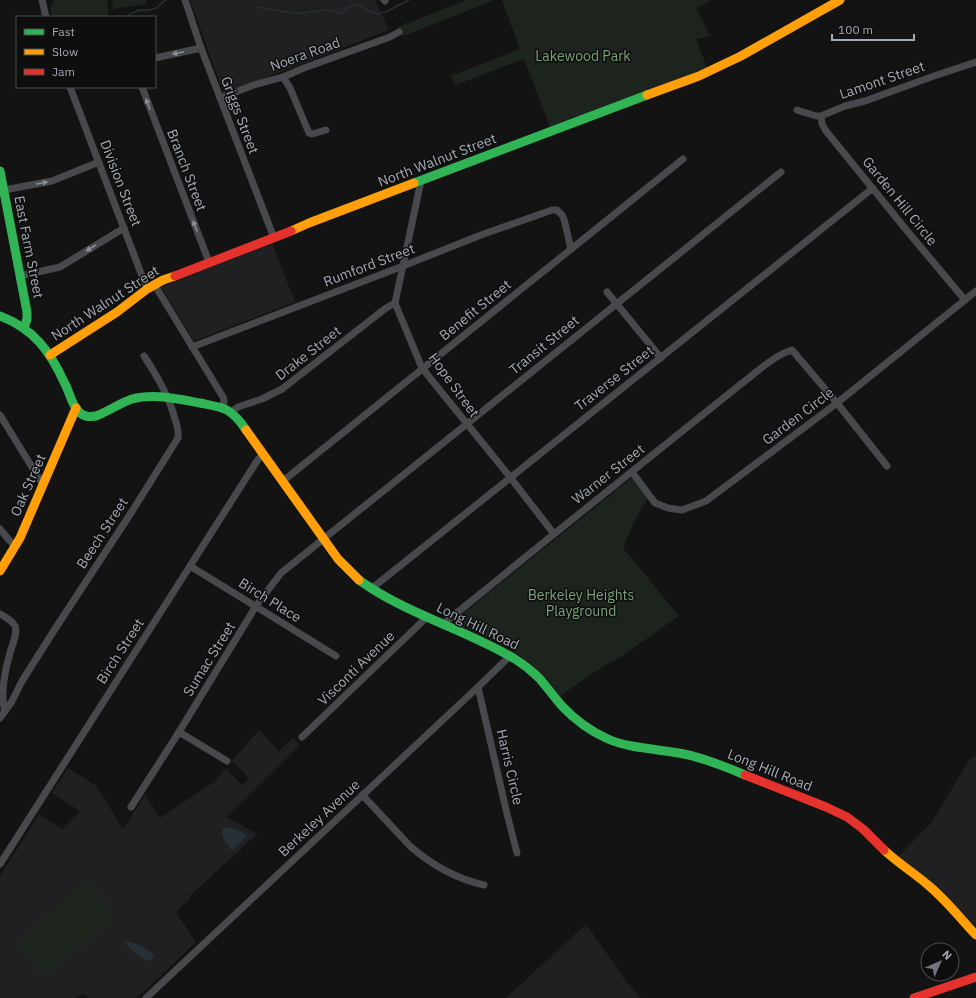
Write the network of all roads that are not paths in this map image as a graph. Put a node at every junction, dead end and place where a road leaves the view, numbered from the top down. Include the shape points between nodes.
1 (42, 0) edge
2 (185, 0) edge
3 (840, 0) edge
4 (46, 16) edge
5 (399, 32) dead end
6 (201, 48) junction
7 (156, 58) edge
8 (976, 62) edge
9 (283, 77) junction
10 (70, 88) edge
11 (142, 88) edge
12 (220, 98) junction
13 (797, 110) dead end
14 (822, 116) junction
15 (326, 130) dead end
16 (683, 159) dead end
17 (99, 162) junction
18 (0, 171) edge
19 (781, 172) dead end
20 (421, 181) junction
21 (873, 188) junction
22 (4, 190) junction
23 (124, 228) junction
24 (274, 238) junction
25 (571, 249) junction
26 (209, 262) junction
27 (403, 266) junction
28 (20, 276) junction
29 (150, 286) junction
30 (976, 291) edge
31 (607, 292) dead end
32 (965, 300) junction
33 (395, 303) junction
34 (617, 304) junction
35 (0, 316) edge
36 (24, 328) junction
37 (192, 346) junction
38 (50, 355) junction
39 (144, 356) dead end
40 (661, 358) junction
41 (422, 368) junction
42 (169, 398) junction
43 (837, 403) junction
44 (76, 408) junction
45 (227, 410) junction
46 (0, 415) edge
47 (467, 424) junction
48 (263, 453) junction
49 (888, 466) dead end
50 (632, 472) junction
51 (510, 477) junction
52 (283, 481) junction
53 (43, 484) junction
54 (0, 529) edge
55 (554, 534) junction
56 (323, 538) junction
57 (15, 546) junction
58 (190, 566) junction
59 (0, 570) edge
60 (371, 589) junction
61 (256, 606) junction
62 (0, 614) edge
63 (427, 617) junction
64 (443, 624) junction
65 (336, 656) dead end
66 (510, 656) junction
67 (478, 687) junction
68 (5, 711) junction
69 (0, 718) edge
70 (179, 732) junction
71 (302, 737) dead end
72 (227, 761) dead end
73 (362, 795) junction
74 (131, 807) dead end
75 (517, 852) dead end
76 (0, 864) edge
77 (484, 885) dead end
78 (976, 935) edge
79 (976, 977) edge
80 (146, 998) edge
81 (914, 998) edge

1 - 4 street
2 - 6 street, Griggs Street
3 - 20 main road, North Walnut Street via 741,56 711,70
5 - 9 street, Noera Road
6 -> 7 street
6 - 12 street, Griggs Street
8 - 14 street, Lamont Street
9 - 12 street, Noera Road
9 - 15 street via 307,131 310,134
10 - 17 street, Division Street
26 -> 11 street, Branch Street
12 - 24 street, Griggs Street
13 - 14 street
14 - 21 street, Garden Hill Circle via 824,128
16 - 25 street, Benefit Street
22 -> 17 street via 52,181
17 - 23 street, Division Street
18 - 22 main road, East Farm Street
19 - 34 street, Transit Street
20 - 24 main road, North Walnut Street
20 - 27 street
21 - 32 street, Garden Hill Circle
21 - 40 street, Traverse Street
22 - 28 main road, East Farm Street
23 -> 28 street via 60,267
23 - 29 street, Division Street
24 - 26 main road, North Walnut Street
25 - 27 street, Rumford Street via 562,215 557,210 552,210
25 - 41 street, Benefit Street
26 - 29 main road, North Walnut Street
27 - 33 street
27 - 37 street, Rumford Street
28 - 36 main road, East Farm Street via 27,312
29 - 37 street, Division Street
29 - 38 main road, North Walnut Street via 117,312
30 - 32 street, Garden Circle
31 - 34 street
32 - 43 street, Garden Circle
33 - 41 street, Hope Street
33 - 45 street, Drake Street via 282,389 262,399
34 - 40 street
34 - 47 street, Transit Street
35 - 36 main road
36 - 38 main road
37 - 45 street, Division Street via 223,397
38 - 44 main road
39 - 42 street, Beech Street
40 - 51 street, Traverse Street
41 - 47 street, Hope Street
41 - 52 street, Benefit Street
42 - 44 main road via 132,399 93,417 81,414
42 - 45 main road
42 - 68 street, Beech Street via 178,429 176,440 54,629
43 - 49 street
43 - 50 street, Garden Circle via 710,499 682,510 655,503
43 - 50 street, Warner Street via 792,350 767,364
44 - 53 main road, Oak Street
45 - 48 main road, Long Hill Road via 239,420
46 - 53 street
47 - 51 street, Hope Street
47 - 56 street, Transit Street
48 - 52 main road, Long Hill Road
48 - 58 street, Birch Street
50 - 55 street, Warner Street
51 - 55 street, Hope Street
51 - 60 street, Traverse Street
52 - 56 main road, Long Hill Road
53 - 57 main road, Oak Street
54 - 57 street
55 - 64 street, Warner Street
56 - 60 main road, Long Hill Road via 350,572
56 - 61 street, Sumac Street via 280,573
57 - 59 main road, Oak Street
58 - 61 street, Birch Place
58 - 76 street, Birch Street
60 - 63 main road, Long Hill Road
61 - 65 street, Birch Place
61 - 70 street, Sumac Street
62 - 68 street via 12,622 16,629 2,692
63 - 64 main road, Long Hill Road
63 - 71 street, Visconti Avenue
64 - 66 main road, Long Hill Road
66 - 67 street, Berkeley Avenue
66 - 78 main road, Long Hill Road via 538,677 570,714 600,735 628,745 708,760 846,817 937,893
67 - 73 street, Berkeley Avenue
67 - 75 street, Harris Circle
68 - 69 street, Beech Street
70 - 72 street
70 - 74 street, Sumac Street
73 - 77 street via 426,858 454,875
73 - 80 street, Berkeley Avenue
79 - 81 main road

